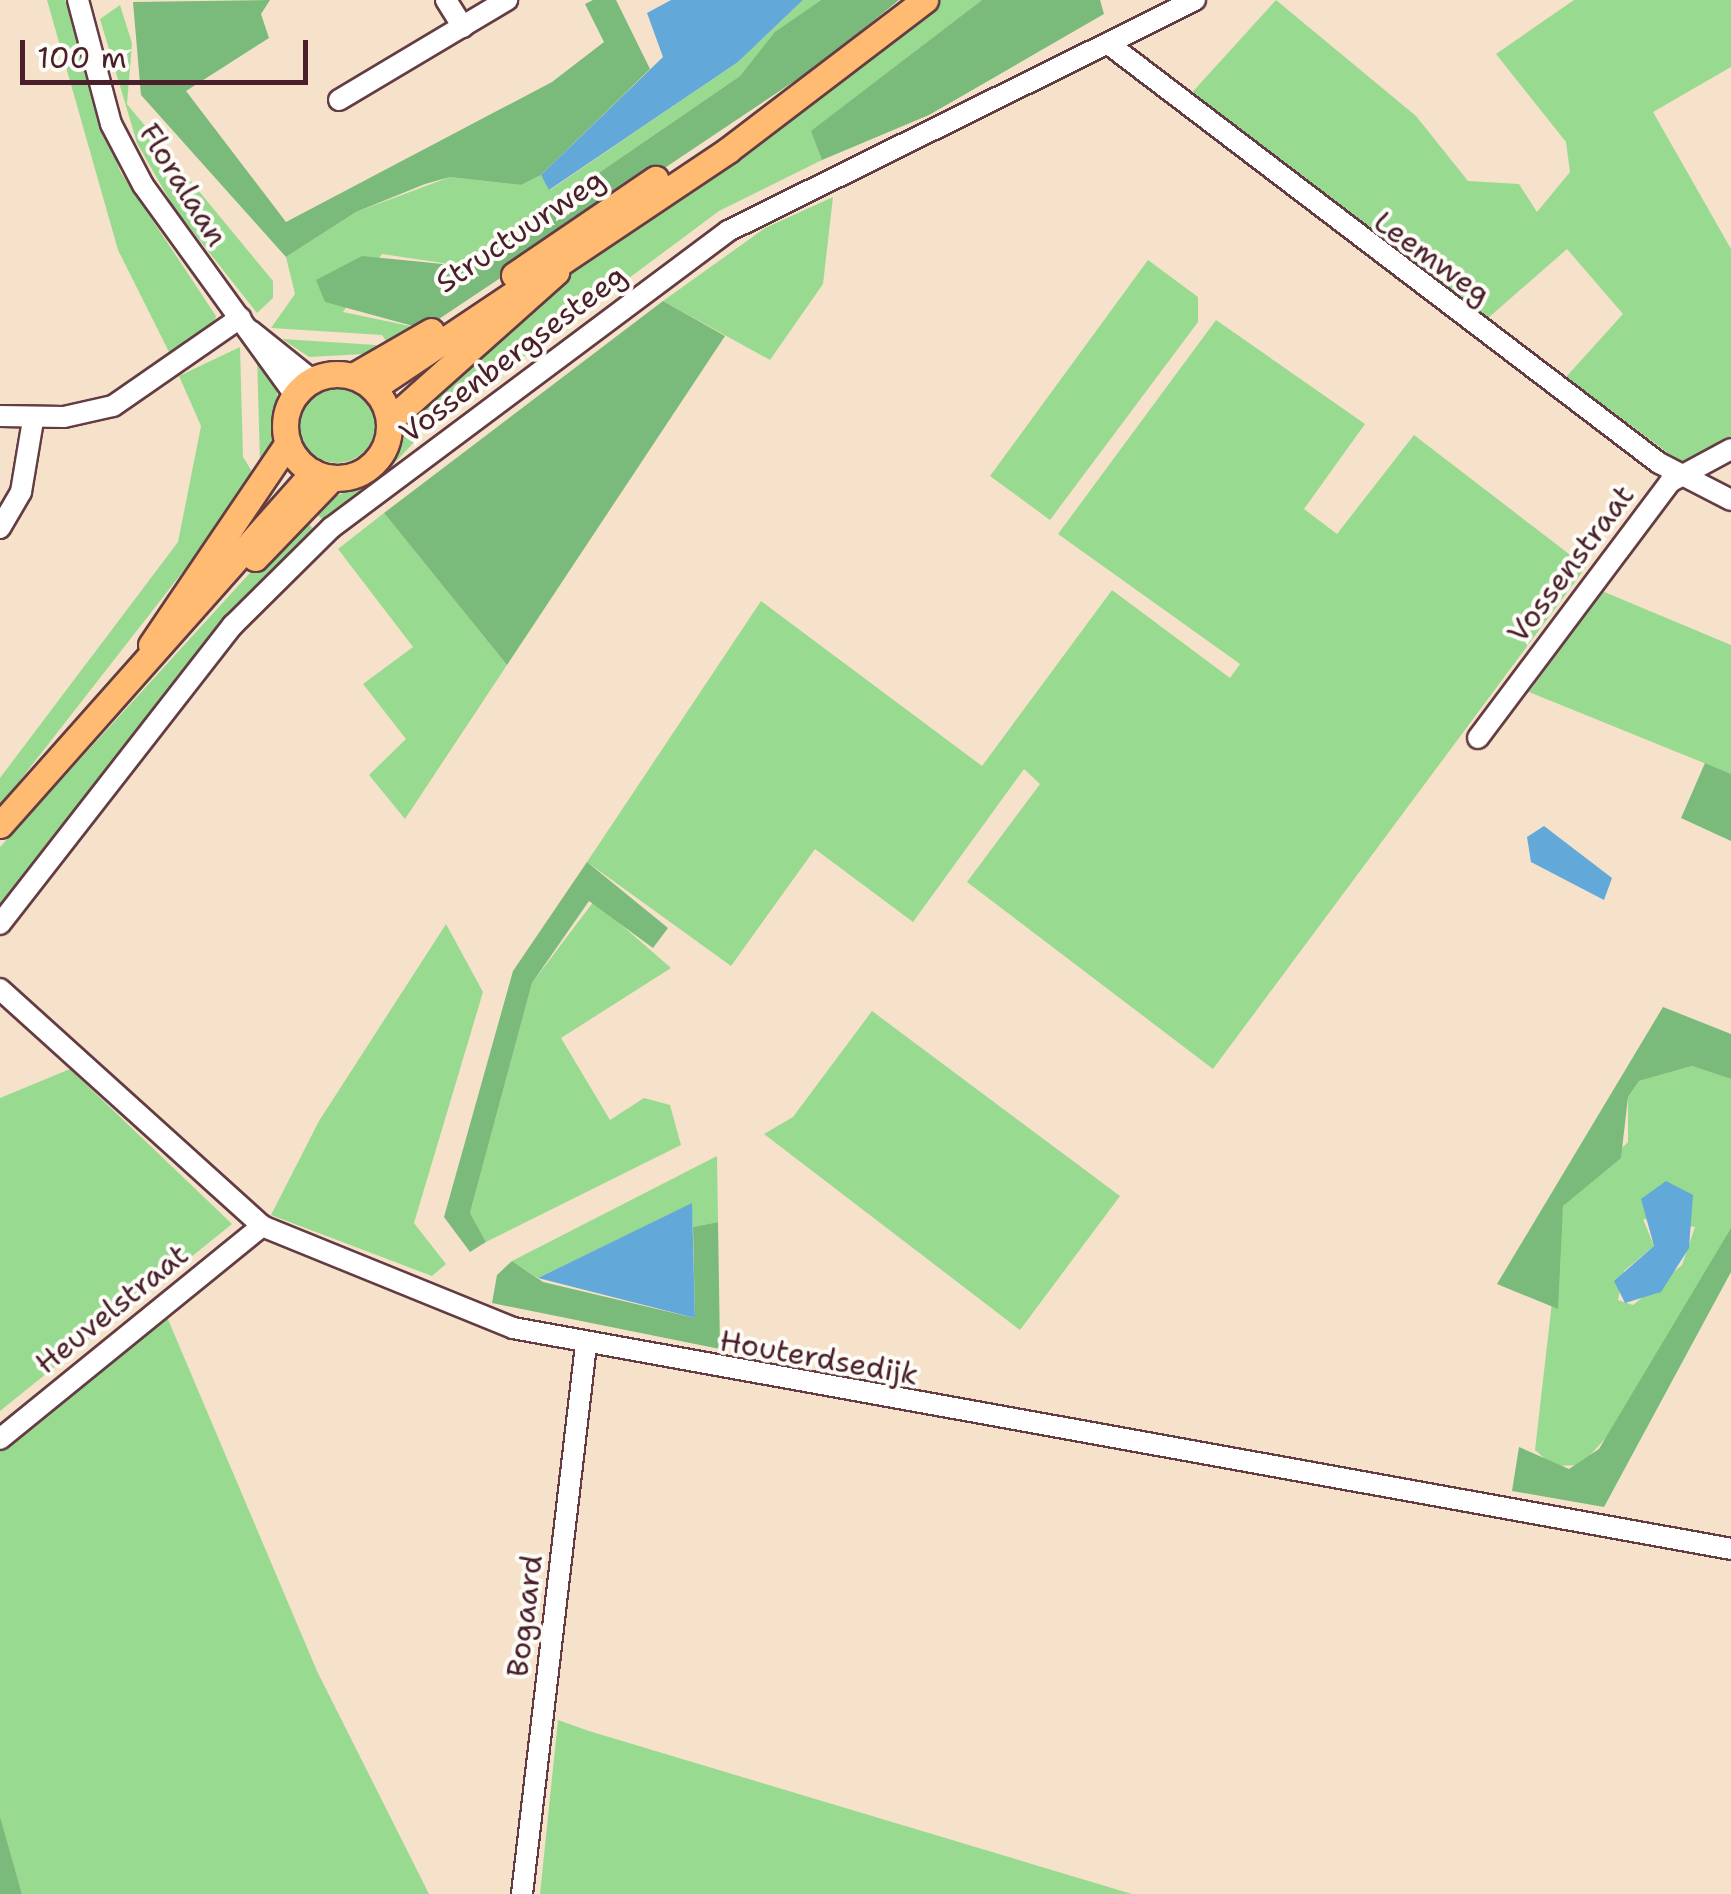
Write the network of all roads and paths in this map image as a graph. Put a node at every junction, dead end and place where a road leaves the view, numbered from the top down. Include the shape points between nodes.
1 (446, 0) edge
2 (507, 0) edge
3 (925, 0) edge
4 (1194, 0) edge
5 (85, 1) edge
6 (463, 27) junction
7 (1110, 46) junction
8 (339, 100) dead end
9 (728, 150) junction
10 (560, 268) junction
11 (245, 324) junction
12 (363, 382) junction
13 (304, 388) junction
14 (0, 416) edge
15 (33, 420) junction
16 (389, 421) junction
17 (288, 442) junction
18 (1731, 449) edge
19 (322, 475) junction
20 (1681, 476) junction
21 (1731, 500) edge
22 (0, 528) edge
23 (151, 646) junction
24 (1478, 738) dead end
25 (0, 826) edge
26 (0, 924) edge
27 (0, 988) edge
28 (262, 1226) junction
29 (586, 1346) junction
30 (0, 1438) edge
31 (1731, 1549) edge
32 (522, 1894) edge

1 - 6 street
2 - 6 street
3 - 9 main road, Structuurweg
4 - 7 street, Vossenbergsesteeg
5 - 11 street, Floralaan via 110,124 183,247
6 - 8 street
7 - 20 street, Leemweg via 1331,221
7 - 26 street, Vossenbergsesteeg via 728,231 330,528 233,625
9 - 10 main road, Structuurweg
9 - 12 main road, Structuurweg via 682,161
10 - 12 main road, Structuurweg
10 - 16 main road, Structuurweg
11 - 13 street, Floralaan
11 - 15 street via 134,397
12 - 13 main road
12 - 16 main road
13 - 17 main road
14 - 15 street
15 - 22 street via 21,492
16 - 19 main road via 374,463
17 - 19 main road
17 - 23 main road
18 - 20 street, Vossenstraat
19 - 23 main road via 187,633
20 - 21 street, Leemweg
20 - 24 street, Vossenstraat
23 - 25 main road
27 - 28 street, Houterdsedijk
28 - 29 street, Houterdsedijk via 411,1291
28 - 30 street, Heuvelstraat
29 - 31 street, Houterdsedijk
29 - 32 street, Bogaard

